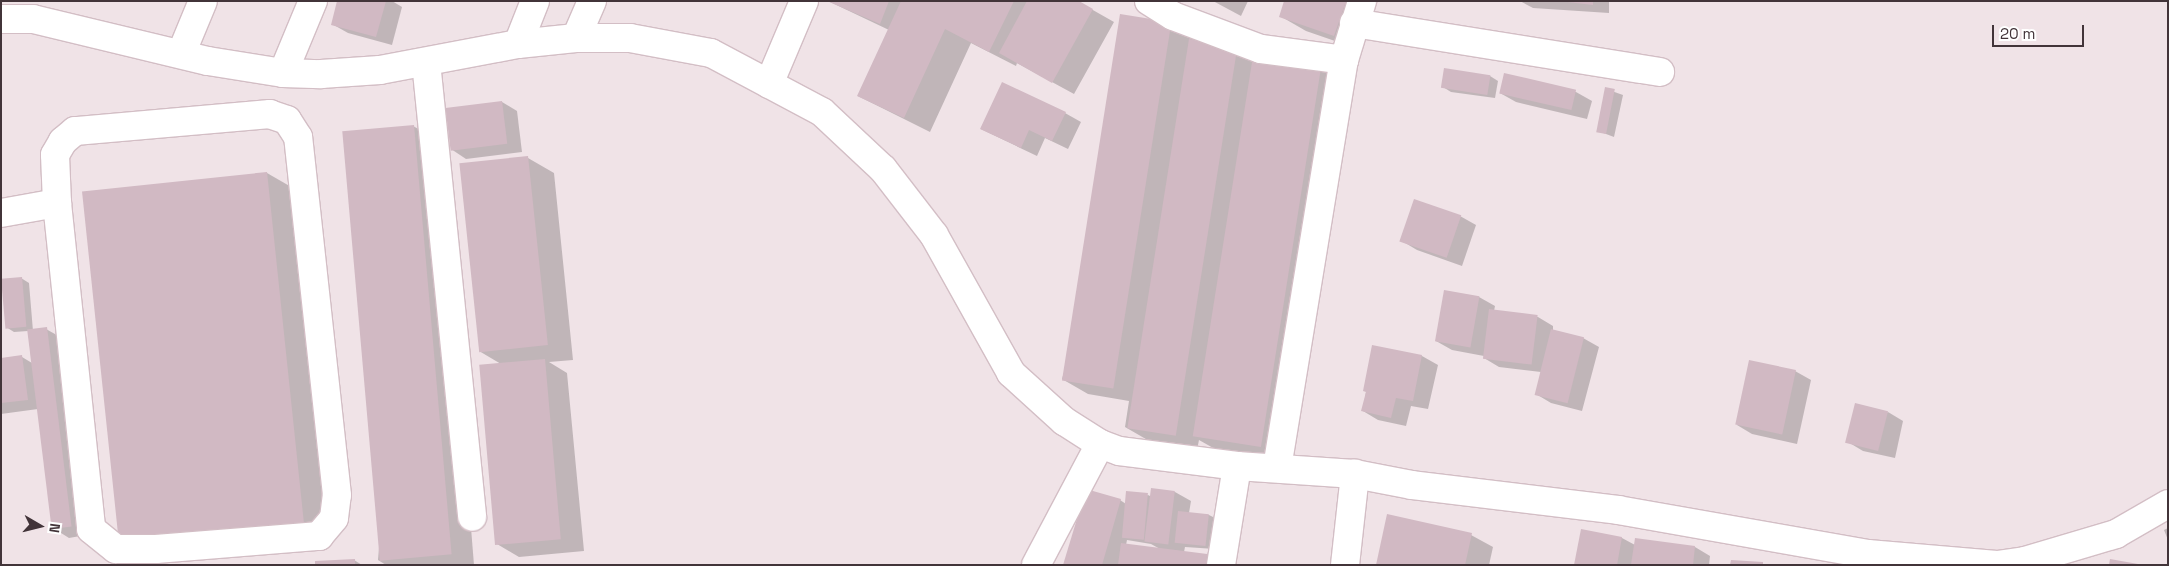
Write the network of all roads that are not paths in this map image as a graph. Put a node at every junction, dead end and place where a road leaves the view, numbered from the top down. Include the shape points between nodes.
1 (203, 1) edge
2 (312, 1) edge
3 (535, 1) edge
4 (592, 1) edge
5 (804, 1) edge
6 (1149, 1) edge
7 (1358, 12) edge
8 (1, 20) edge
9 (576, 38) junction
10 (518, 44) junction
11 (181, 54) junction
12 (1344, 60) junction
13 (426, 62) junction
14 (1660, 72) dead end
15 (283, 73) junction
16 (769, 84) junction
17 (57, 203) junction
18 (1, 214) edge
19 (1100, 444) junction
20 (1237, 466) junction
21 (1277, 468) junction
22 (1355, 474) junction
23 (2168, 504) edge
24 (472, 517) dead end
25 (1867, 559) edge
26 (1036, 565) edge
27 (1221, 565) edge
28 (1345, 565) edge

1 - 11 street
2 - 15 street
3 - 10 street
4 - 9 street
5 - 16 street
6 - 12 street via 1173,16 1261,49
7 - 12 street
7 - 14 street
8 - 11 street via 33,20
9 - 10 street
9 - 16 street via 630,38 711,53
10 - 13 street
11 - 15 street
12 - 21 street
13 - 15 street via 380,70
13 - 24 street
16 - 19 street via 822,112 883,169 934,234 1011,372 1064,421
17 - 17 street via 55,156 63,141 75,131 270,114 287,120 298,136 337,495 334,518 319,536 156,549 116,549 91,529
17 - 18 street
19 - 20 street via 1119,452
19 - 26 street
20 - 21 street
20 - 27 street
21 - 22 street
22 - 25 street via 1618,510
22 - 28 street
23 - 25 street via 2116,534 2025,561 1997,565

